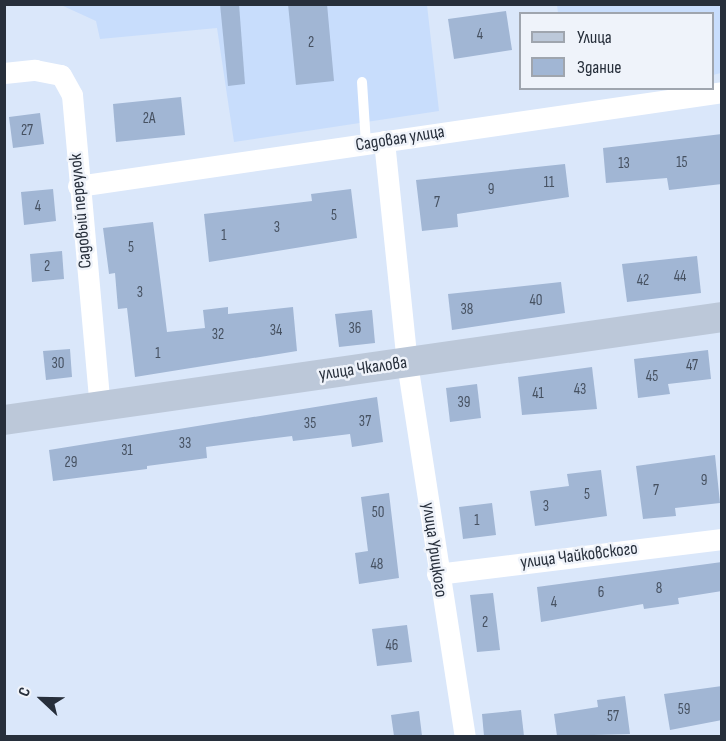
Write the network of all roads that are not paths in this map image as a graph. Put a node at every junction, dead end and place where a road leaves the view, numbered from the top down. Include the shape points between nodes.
1 (4, 73) edge
2 (363, 82) dead end
3 (722, 92) edge
4 (375, 142) junction
5 (78, 186) junction
6 (722, 317) edge
7 (407, 363) junction
8 (100, 406) junction
9 (4, 420) edge
10 (722, 539) edge
11 (437, 574) junction
12 (465, 736) edge

1 - 5 street, Садовый переулок via 35,70 61,75 72,96
2 - 4 lane
3 - 4 street, Садовая улица
4 - 5 street, Садовая улица
4 - 7 street, улица Урицкого
5 - 8 street, Садовый переулок
6 - 7 street, улица Чкалова
7 - 8 street, улица Чкалова
7 - 11 street, улица Урицкого
8 - 9 street, улица Чкалова
10 - 11 street, улица Чайковского
11 - 12 street, улица Урицкого

